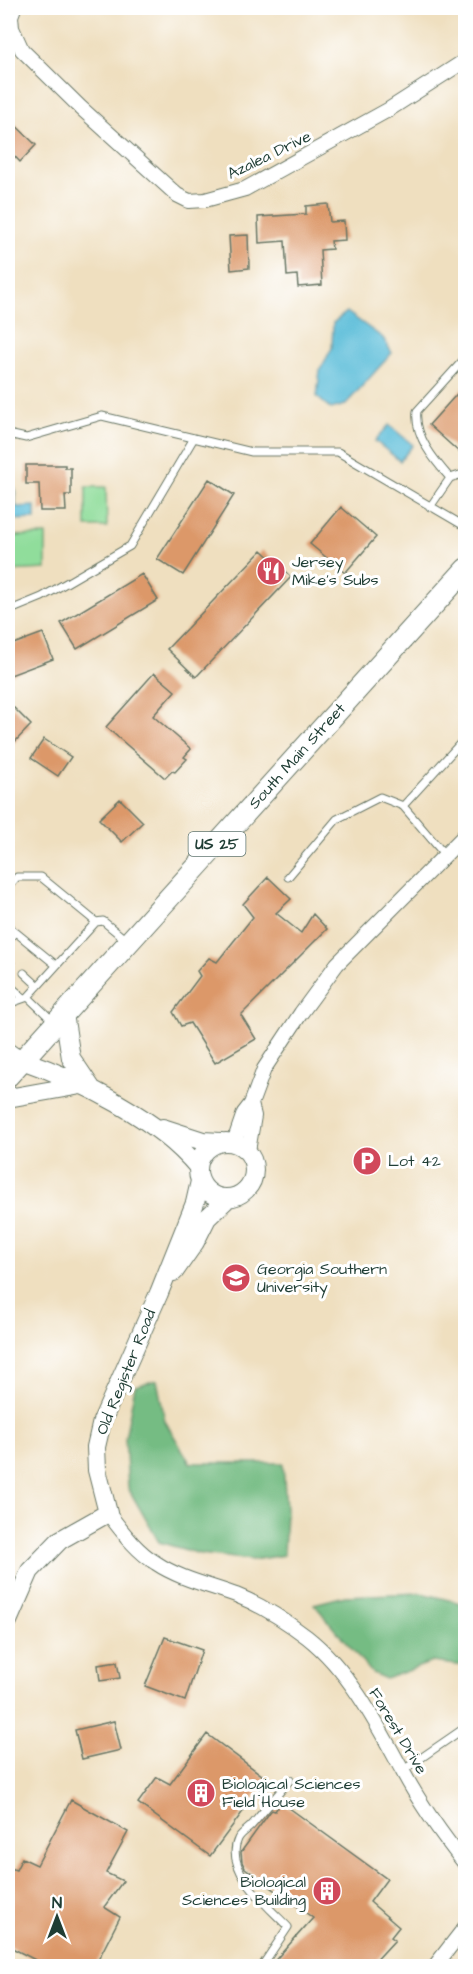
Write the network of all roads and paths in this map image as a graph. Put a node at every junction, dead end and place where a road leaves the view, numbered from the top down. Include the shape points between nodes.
1 (14, 8) edge
2 (465, 60) edge
3 (465, 357) edge
4 (8, 434) edge
5 (194, 438) junction
6 (465, 473) edge
7 (450, 478) junction
8 (430, 507) junction
9 (465, 527) edge
10 (465, 568) edge
11 (8, 611) edge
12 (465, 737) edge
13 (403, 806) junction
14 (464, 836) edge
15 (445, 855) junction
16 (288, 877) dead end
17 (8, 887) edge
18 (96, 922) junction
19 (8, 926) edge
20 (15, 932) junction
21 (8, 940) edge
22 (127, 941) junction
23 (56, 965) junction
24 (24, 974) dead end
25 (38, 986) junction
26 (11, 987) dead end
27 (26, 998) junction
28 (8, 1004) edge
29 (60, 1019) junction
30 (15, 1055) edge
31 (8, 1076) edge
32 (87, 1088) junction
33 (8, 1098) edge
34 (153, 1125) junction
35 (234, 1145) junction
36 (199, 1174) junction
37 (228, 1198) junction
38 (159, 1293) junction
39 (108, 1514) junction
40 (8, 1622) edge
41 (465, 1727) edge
42 (402, 1771) junction
43 (290, 1780) dead end
44 (465, 1865) edge
45 (465, 1926) edge
46 (262, 1966) edge
47 (435, 1966) edge

1 - 2 street, Azalea Drive via 12,28 22,50 177,195 189,201 244,189 388,110
3 - 7 lane via 417,411 416,420 430,456
4 - 5 lane via 26,438 102,416
5 - 8 lane via 252,452 338,452
5 - 11 lane via 130,546 42,597
6 - 7 lane
7 - 8 lane
8 - 9 lane
10 - 22 main road, South Main Street / US 25
12 - 13 lane
13 - 15 lane
13 - 16 lane via 380,797 337,819
14 - 15 street
15 - 35 street via 337,964 301,1013 264,1069 251,1104 254,1116
17 - 18 lane via 17,877 41,877
18 - 22 lane via 103,921
18 - 23 lane
19 - 20 lane
20 - 21 lane
20 - 23 lane
22 - 29 main road, South Main Street / US 25
23 - 25 lane
24 - 25 lane
25 - 27 lane
26 - 27 lane
27 - 28 lane
27 - 29 lane
29 - 30 main road, South Main Street / US 25
29 - 32 street via 71,1058
30 - 31 main road, South Main Street / US 25
30 - 32 street
32 - 33 street
32 - 34 street
34 - 35 street via 202,1141
34 - 36 street via 185,1151
35 - 36 street, Old Register Road via 213,1145 206,1150 200,1158
35 - 37 street, Old Register Road via 254,1165 252,1181 243,1192
36 - 37 street via 211,1193
36 - 38 street, Old Register Road via 195,1203
37 - 38 street, Old Register Road via 207,1218
38 - 39 street, Old Register Road via 98,1438 97,1470
39 - 40 street via 60,1540 30,1571
39 - 42 street, Forest Drive via 155,1563 194,1582 237,1596 308,1638 342,1673 372,1715
41 - 42 lane
42 - 44 street, Forest Drive via 435,1826
43 - 46 lane via 238,1838 236,1850 236,1863 244,1877 288,1927
45 - 47 street

